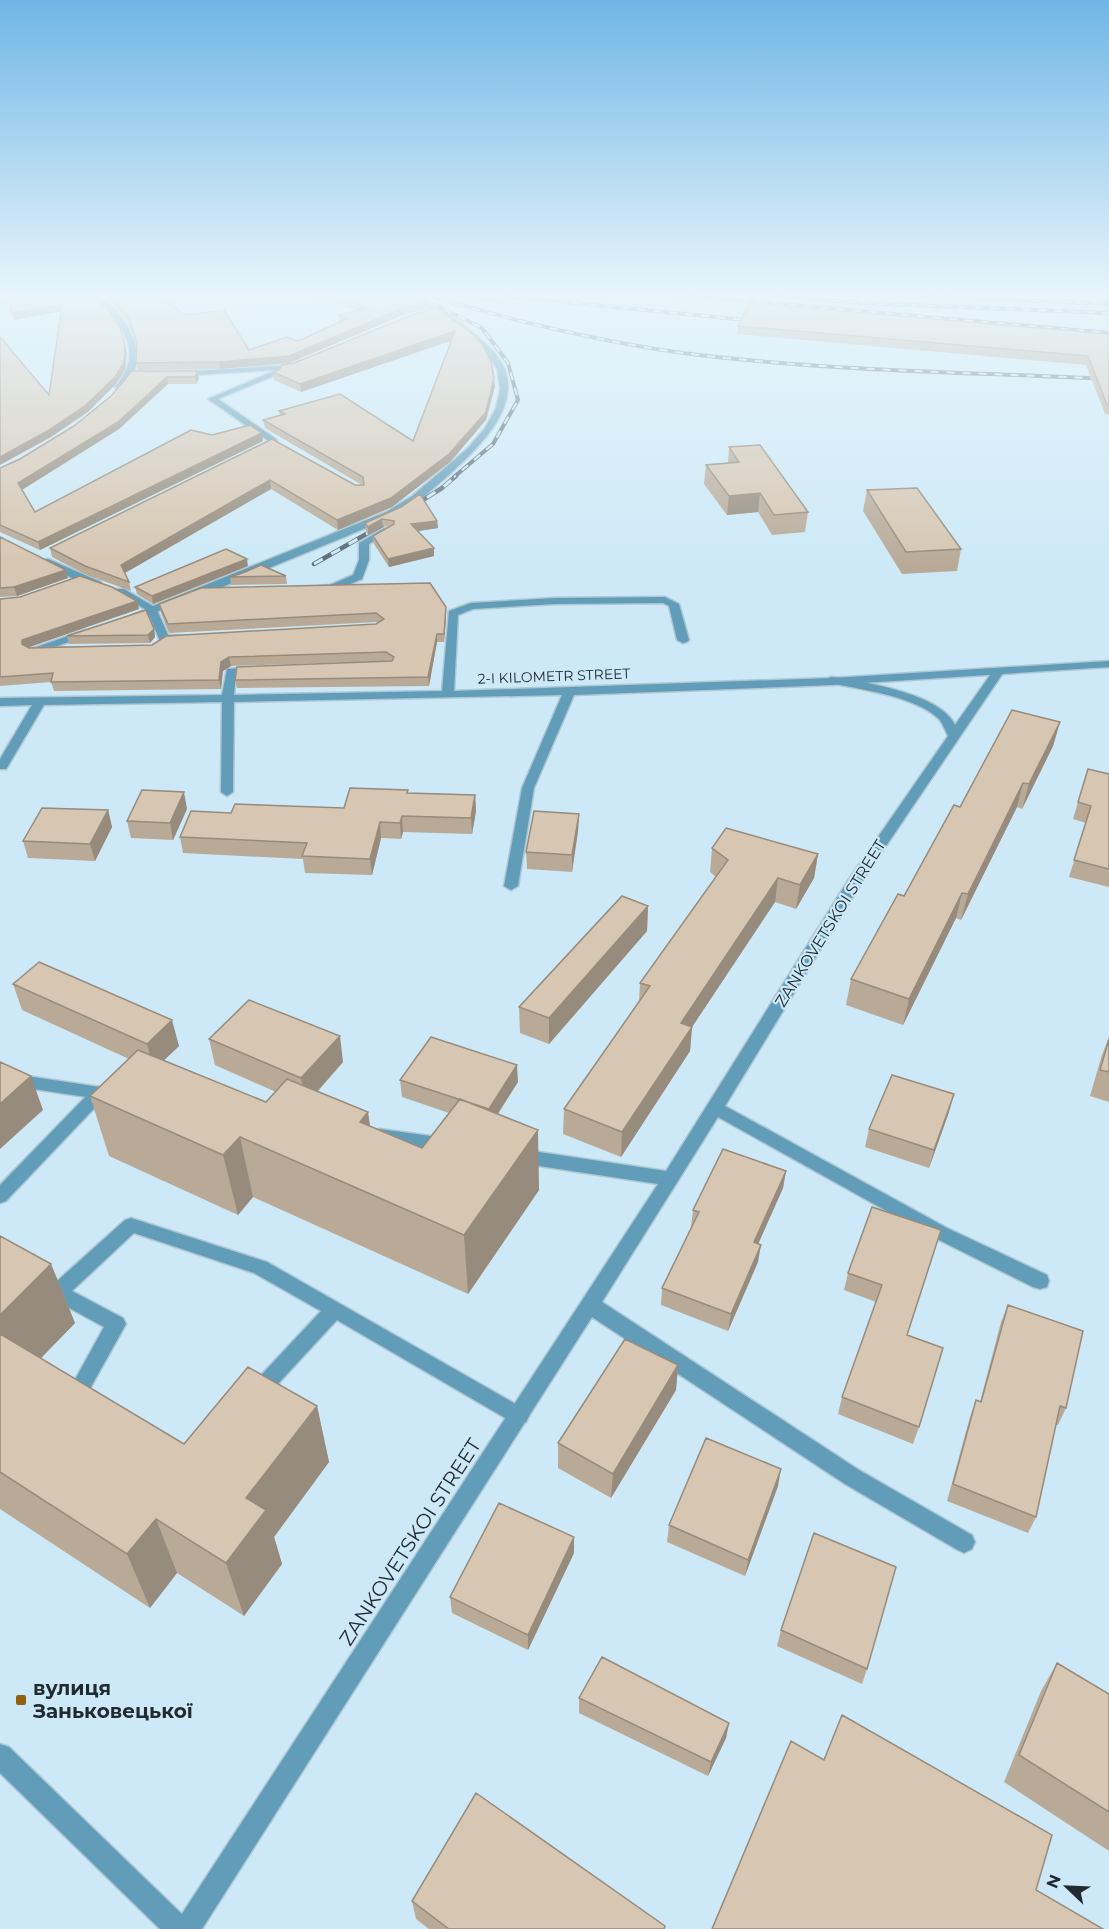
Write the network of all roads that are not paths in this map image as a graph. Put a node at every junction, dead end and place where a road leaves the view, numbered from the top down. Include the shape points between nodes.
1 (121, 385) edge
2 (247, 385) edge
3 (504, 385) edge
4 (114, 394) edge
5 (273, 441) junction
6 (262, 447) edge
7 (283, 447) edge
8 (388, 530) edge
9 (51, 552) edge
10 (309, 588) edge
11 (238, 590) edge
12 (202, 591) junction
13 (152, 610) junction
14 (119, 622) edge
15 (97, 629) edge
16 (200, 637) edge
17 (164, 639) junction
18 (683, 640) dead end
19 (154, 648) edge
20 (76, 650) edge
21 (1109, 664) edge
22 (265, 669) edge
23 (997, 673) junction
24 (831, 680) junction
25 (570, 691) junction
26 (448, 693) junction
27 (228, 698) junction
28 (0, 702) edge
29 (40, 702) junction
30 (954, 736) junction
31 (2, 766) dead end
32 (227, 792) dead end
33 (511, 886) dead end
34 (0, 1078) edge
35 (99, 1093) junction
36 (134, 1098) edge
37 (715, 1108) junction
38 (368, 1133) edge
39 (461, 1147) edge
40 (508, 1154) edge
41 (672, 1179) junction
42 (0, 1196) edge
43 (29, 1276) edge
44 (1040, 1281) dead end
45 (58, 1292) junction
46 (590, 1305) junction
47 (335, 1309) junction
48 (246, 1406) edge
49 (95, 1408) edge
50 (519, 1416) junction
51 (964, 1542) dead end
52 (0, 1756) edge
53 (179, 1929) edge
54 (187, 1929) edge

1 - 4 street
2 - 5 street via 212,399
3 - 12 street via 505,396 495,422 474,449 405,506
5 - 6 street
5 - 7 street
8 - 10 street via 364,543 358,578 332,588
9 - 13 street via 40,557 76,581 119,591
11 - 12 street
12 - 13 street
13 - 14 street
13 - 17 street
15 - 20 street via 31,651
16 - 17 street
17 - 19 street
18 - 26 street via 674,604 665,600 471,606 453,613
21 - 23 street, 2-I KILOMETR STREET
22 - 27 street via 231,671
23 - 24 street, 2-I KILOMETR STREET
23 - 30 street, ZANKOVETSKOI STREET
24 - 25 street, 2-I KILOMETR STREET
24 - 30 street via 858,684 927,708 945,718
25 - 26 street, 2-I KILOMETR STREET
25 - 33 street via 528,788
26 - 27 street, 2-I KILOMETR STREET
27 - 29 street, 2-I KILOMETR STREET
27 - 32 street
28 - 29 street, 2-I KILOMETR STREET
29 - 31 street
30 - 37 street, ZANKOVETSKOI STREET via 856,879
34 - 35 street
35 - 36 street
35 - 42 street
37 - 41 street, ZANKOVETSKOI STREET
37 - 44 street via 941,1233
38 - 39 street
40 - 41 street
41 - 46 street, ZANKOVETSKOI STREET
43 - 45 street
45 - 47 street via 130,1225 260,1267
45 - 49 street via 116,1324 76,1396
46 - 50 street, ZANKOVETSKOI STREET
46 - 51 street via 852,1477
47 - 48 street
47 - 50 street
50 - 54 street, ZANKOVETSKOI STREET
52 - 53 street

